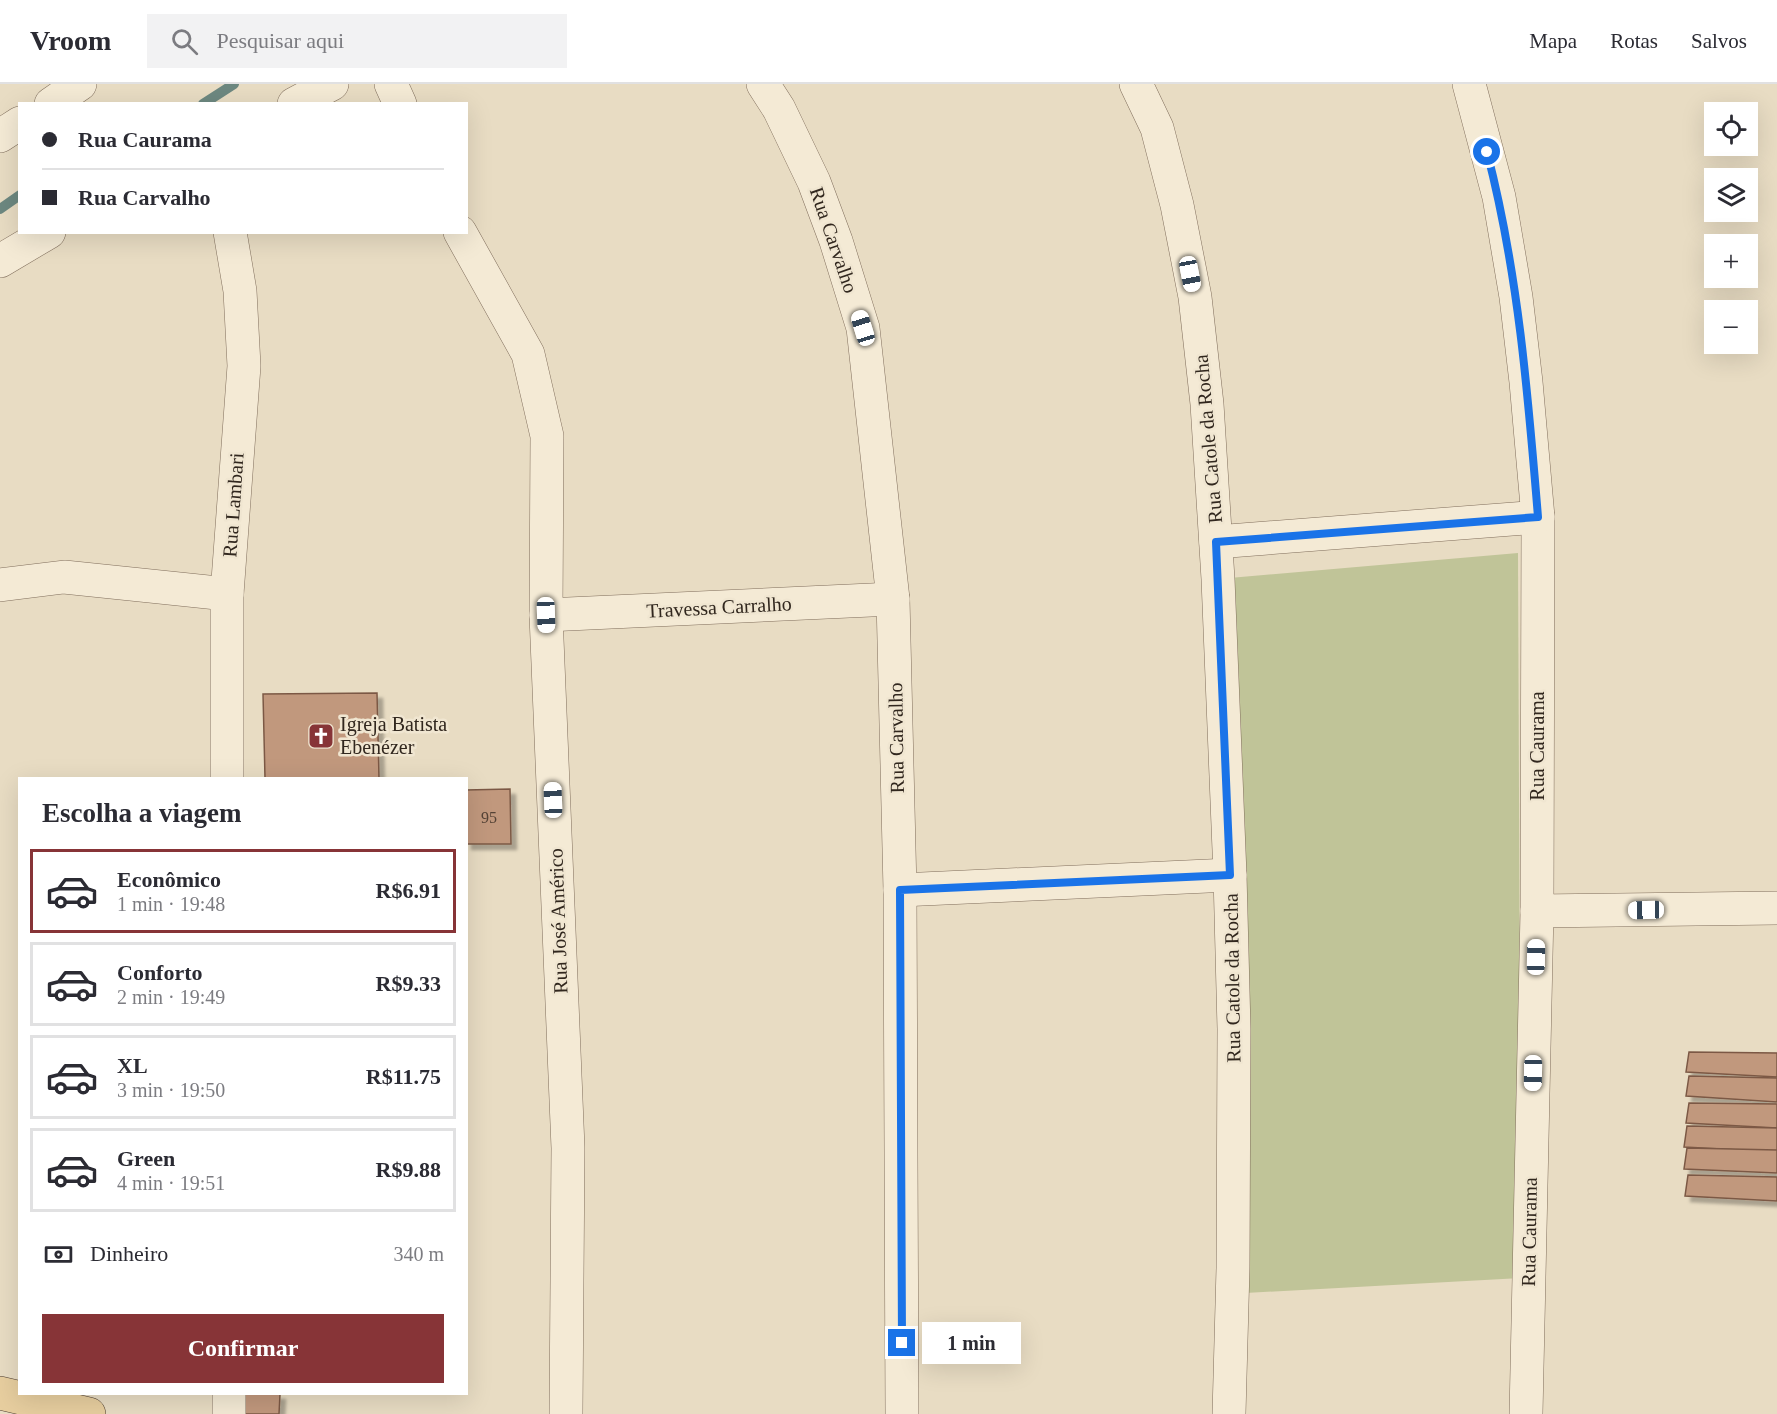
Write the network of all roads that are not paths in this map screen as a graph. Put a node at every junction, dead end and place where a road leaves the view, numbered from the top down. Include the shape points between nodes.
1 (332, 84) edge
2 (391, 84) edge
3 (763, 84) edge
4 (1136, 84) edge
5 (1469, 84) edge
6 (298, 102) edge
7 (399, 102) edge
8 (18, 124) edge
9 (0, 136) edge
10 (46, 234) edge
11 (230, 234) edge
12 (461, 234) edge
13 (0, 261) edge
14 (1538, 517) junction
15 (1216, 542) junction
16 (0, 585) edge
17 (226, 594) junction
18 (893, 599) junction
19 (546, 615) junction
20 (227, 777) edge
21 (1230, 875) junction
22 (900, 890) junction
23 (1777, 908) edge
24 (1537, 911) junction
25 (0, 1393) edge
26 (229, 1395) edge
27 (89, 1414) edge
28 (229, 1414) edge
29 (566, 1414) edge
30 (902, 1414) edge
31 (1229, 1414) edge
32 (1526, 1414) edge

1 - 6 street
2 - 7 street
3 - 18 street, Rua Carvalho via 814,182 863,328
4 - 15 street, Rua Catole da Rocha via 1157,128 1195,297
5 - 14 street, Rua Caurama via 1499,197 1516,297
8 - 9 street
10 - 13 street
11 - 17 street, Rua Lambari via 240,291 244,366
12 - 19 street, Rua José Américo via 528,354 547,436
14 - 15 street
14 - 24 street, Rua Caurama
15 - 21 street, Rua Catole da Rocha
16 - 17 street via 64,577
17 - 20 street, Rua Lambari
18 - 19 street, Travessa Carralho
18 - 22 street, Rua Carvalho
19 - 29 street, Rua José Américo via 568,1148
21 - 22 street
21 - 31 street, Rua Catole da Rocha via 1234,1029
22 - 30 street, Rua Carvalho
23 - 24 street
24 - 32 street, Rua Caurama
25 - 27 main road
26 - 28 street

